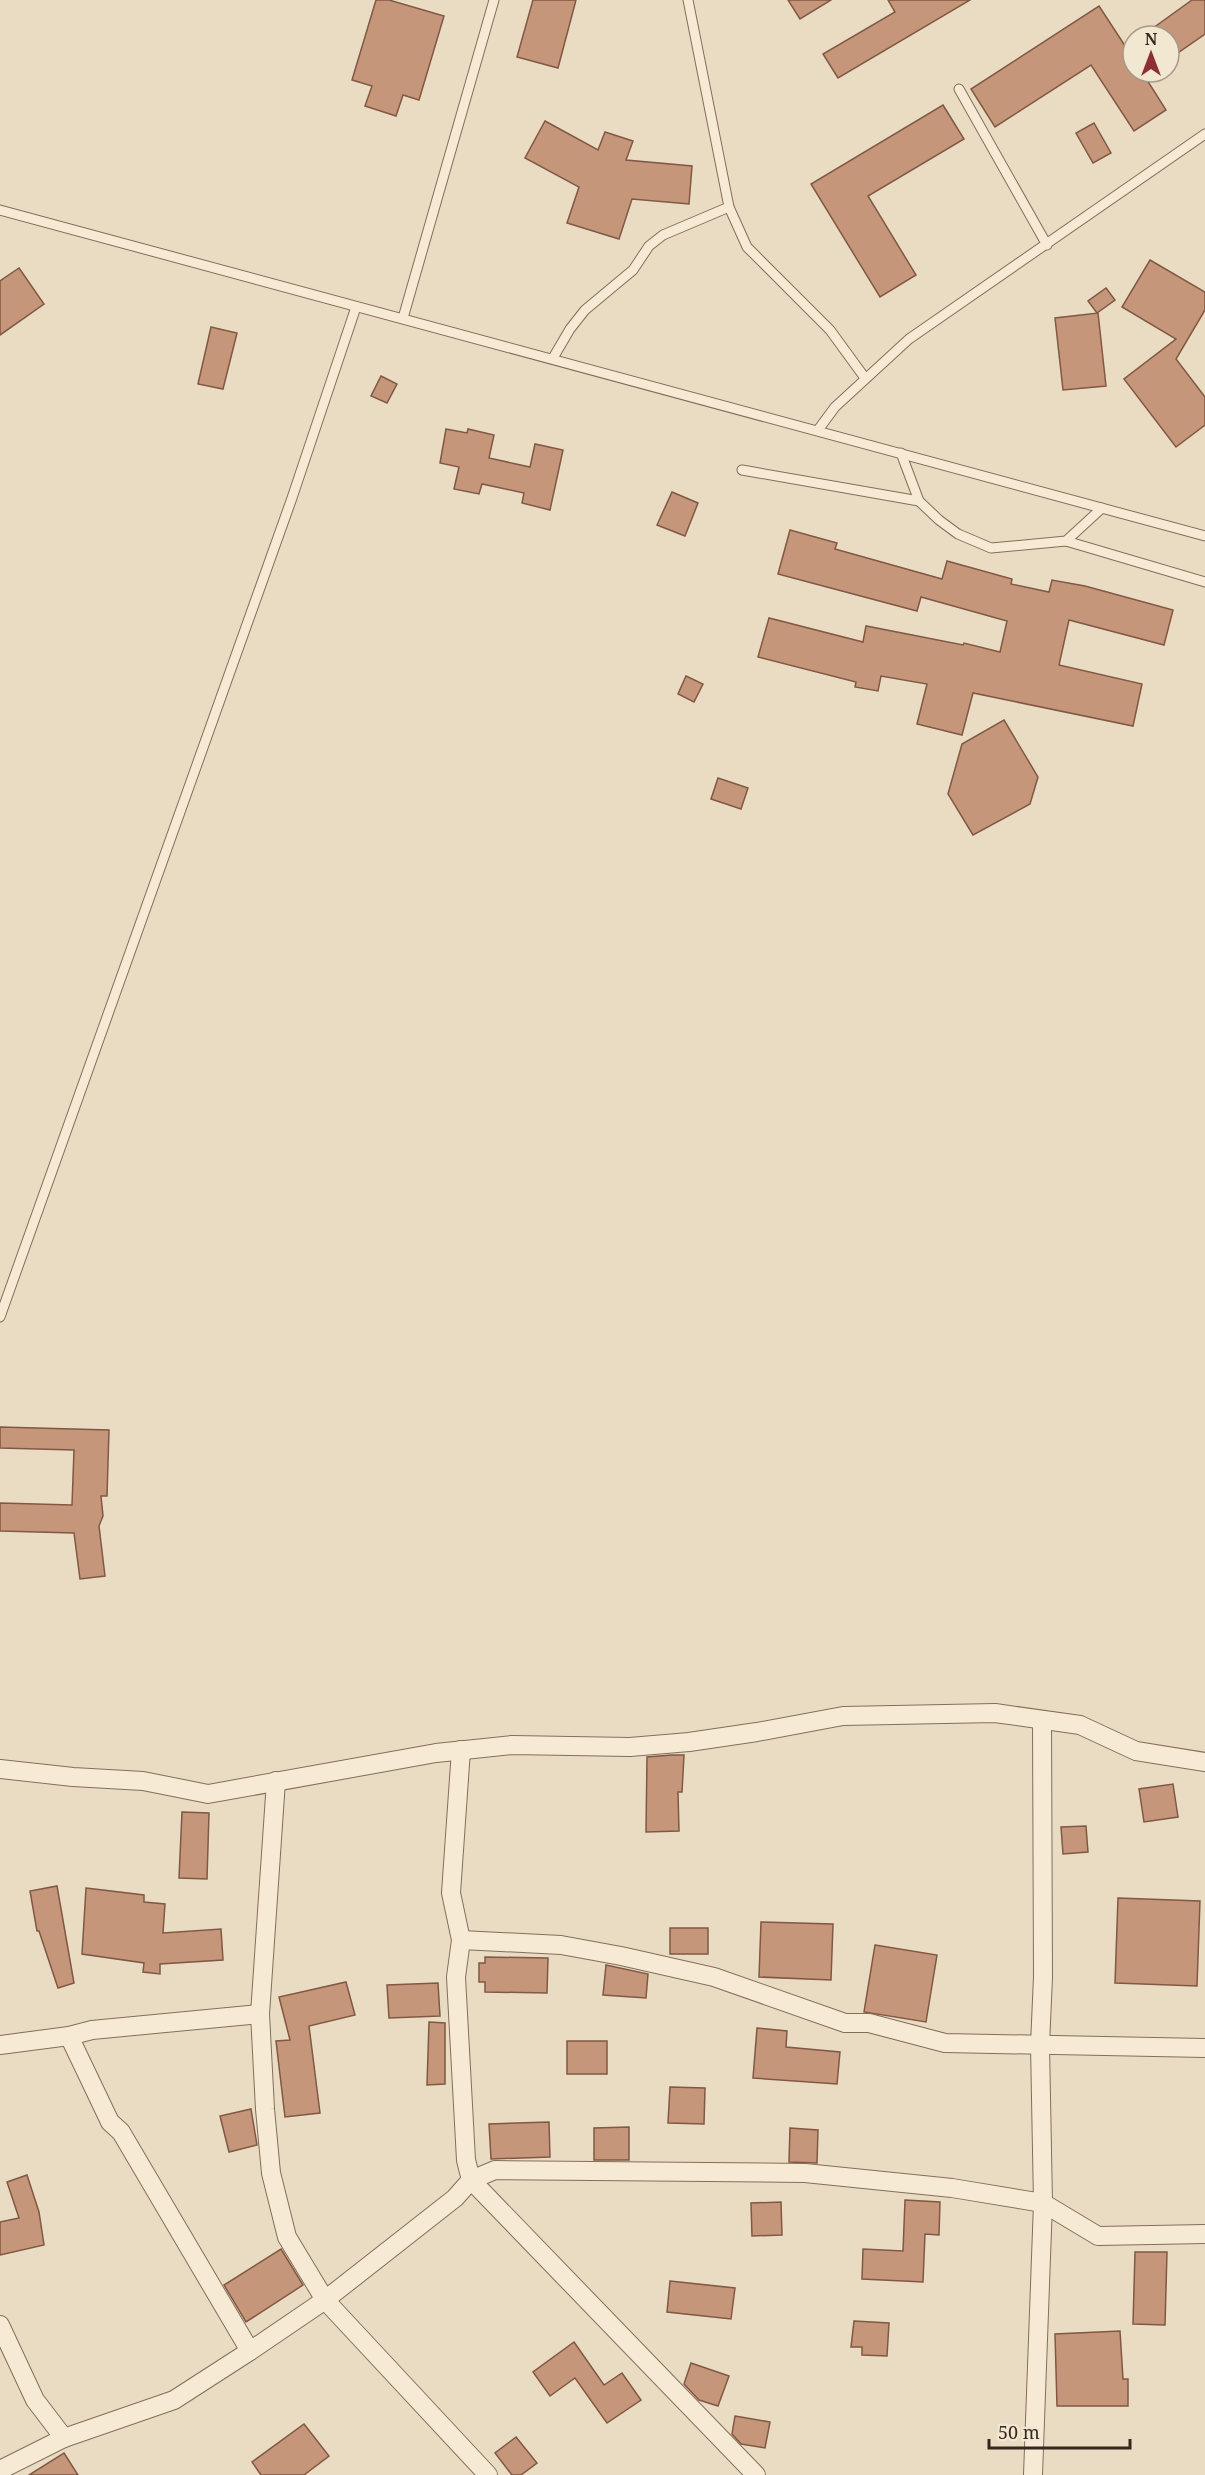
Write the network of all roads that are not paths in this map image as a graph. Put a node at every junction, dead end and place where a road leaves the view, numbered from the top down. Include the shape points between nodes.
1 (494, 0) edge
2 (688, 0) edge
3 (959, 89) dead end
4 (1205, 134) edge
5 (729, 207) junction
6 (0, 210) edge
7 (1047, 245) junction
8 (356, 307) junction
9 (403, 318) junction
10 (553, 358) junction
11 (866, 378) junction
12 (818, 430) junction
13 (901, 453) junction
14 (742, 470) dead end
15 (919, 501) junction
16 (1102, 508) junction
17 (1205, 536) edge
18 (1066, 541) junction
19 (1205, 582) edge
20 (0, 1317) edge
21 (1042, 1720) junction
22 (461, 1750) junction
23 (1205, 1762) edge
24 (0, 1769) edge
25 (276, 1781) junction
26 (461, 1940) junction
27 (260, 2014) junction
28 (69, 2036) junction
29 (1040, 2044) junction
30 (0, 2045) edge
31 (1205, 2048) edge
32 (471, 2180) junction
33 (1043, 2203) junction
34 (1205, 2234) edge
35 (325, 2300) junction
36 (0, 2325) edge
37 (250, 2352) junction
38 (64, 2438) junction
39 (0, 2470) edge
40 (488, 2475) edge
41 (756, 2475) edge
42 (1033, 2475) edge

1 - 9 lane
2 - 5 lane
3 - 7 lane
4 - 7 lane
5 - 10 lane via 663,235 649,246 633,270 585,310
5 - 11 lane via 747,247 830,330
6 - 8 lane
7 - 11 lane via 909,339
8 - 9 lane
8 - 20 lane via 288,509
9 - 10 lane
10 - 12 lane
11 - 12 lane via 835,407
12 - 13 lane
13 - 15 lane
13 - 16 lane
14 - 15 lane
15 - 18 lane via 958,534 991,548
16 - 17 lane
16 - 18 lane
18 - 19 lane
21 - 22 street via 995,1713 843,1716 690,1742 630,1747 512,1745
21 - 23 street via 1080,1725 1136,1751
21 - 29 street
22 - 25 street
22 - 26 street via 451,1893
24 - 25 street via 143,1781 208,1794
25 - 27 street
26 - 29 street via 561,1945 621,1956 714,1977 845,2023 869,2023 945,2043
26 - 32 street via 456,1977 466,2160
27 - 28 street via 92,2030
27 - 35 street via 271,2173 287,2237
28 - 30 street
28 - 37 street via 110,2122 121,2132
29 - 31 street
29 - 33 street
32 - 33 street via 495,2170 805,2173 952,2188
32 - 35 street via 455,2198
32 - 41 street
33 - 34 street via 1098,2236
33 - 42 street
35 - 37 street
35 - 40 street
36 - 38 street via 35,2400
37 - 38 street via 174,2400
38 - 39 street

